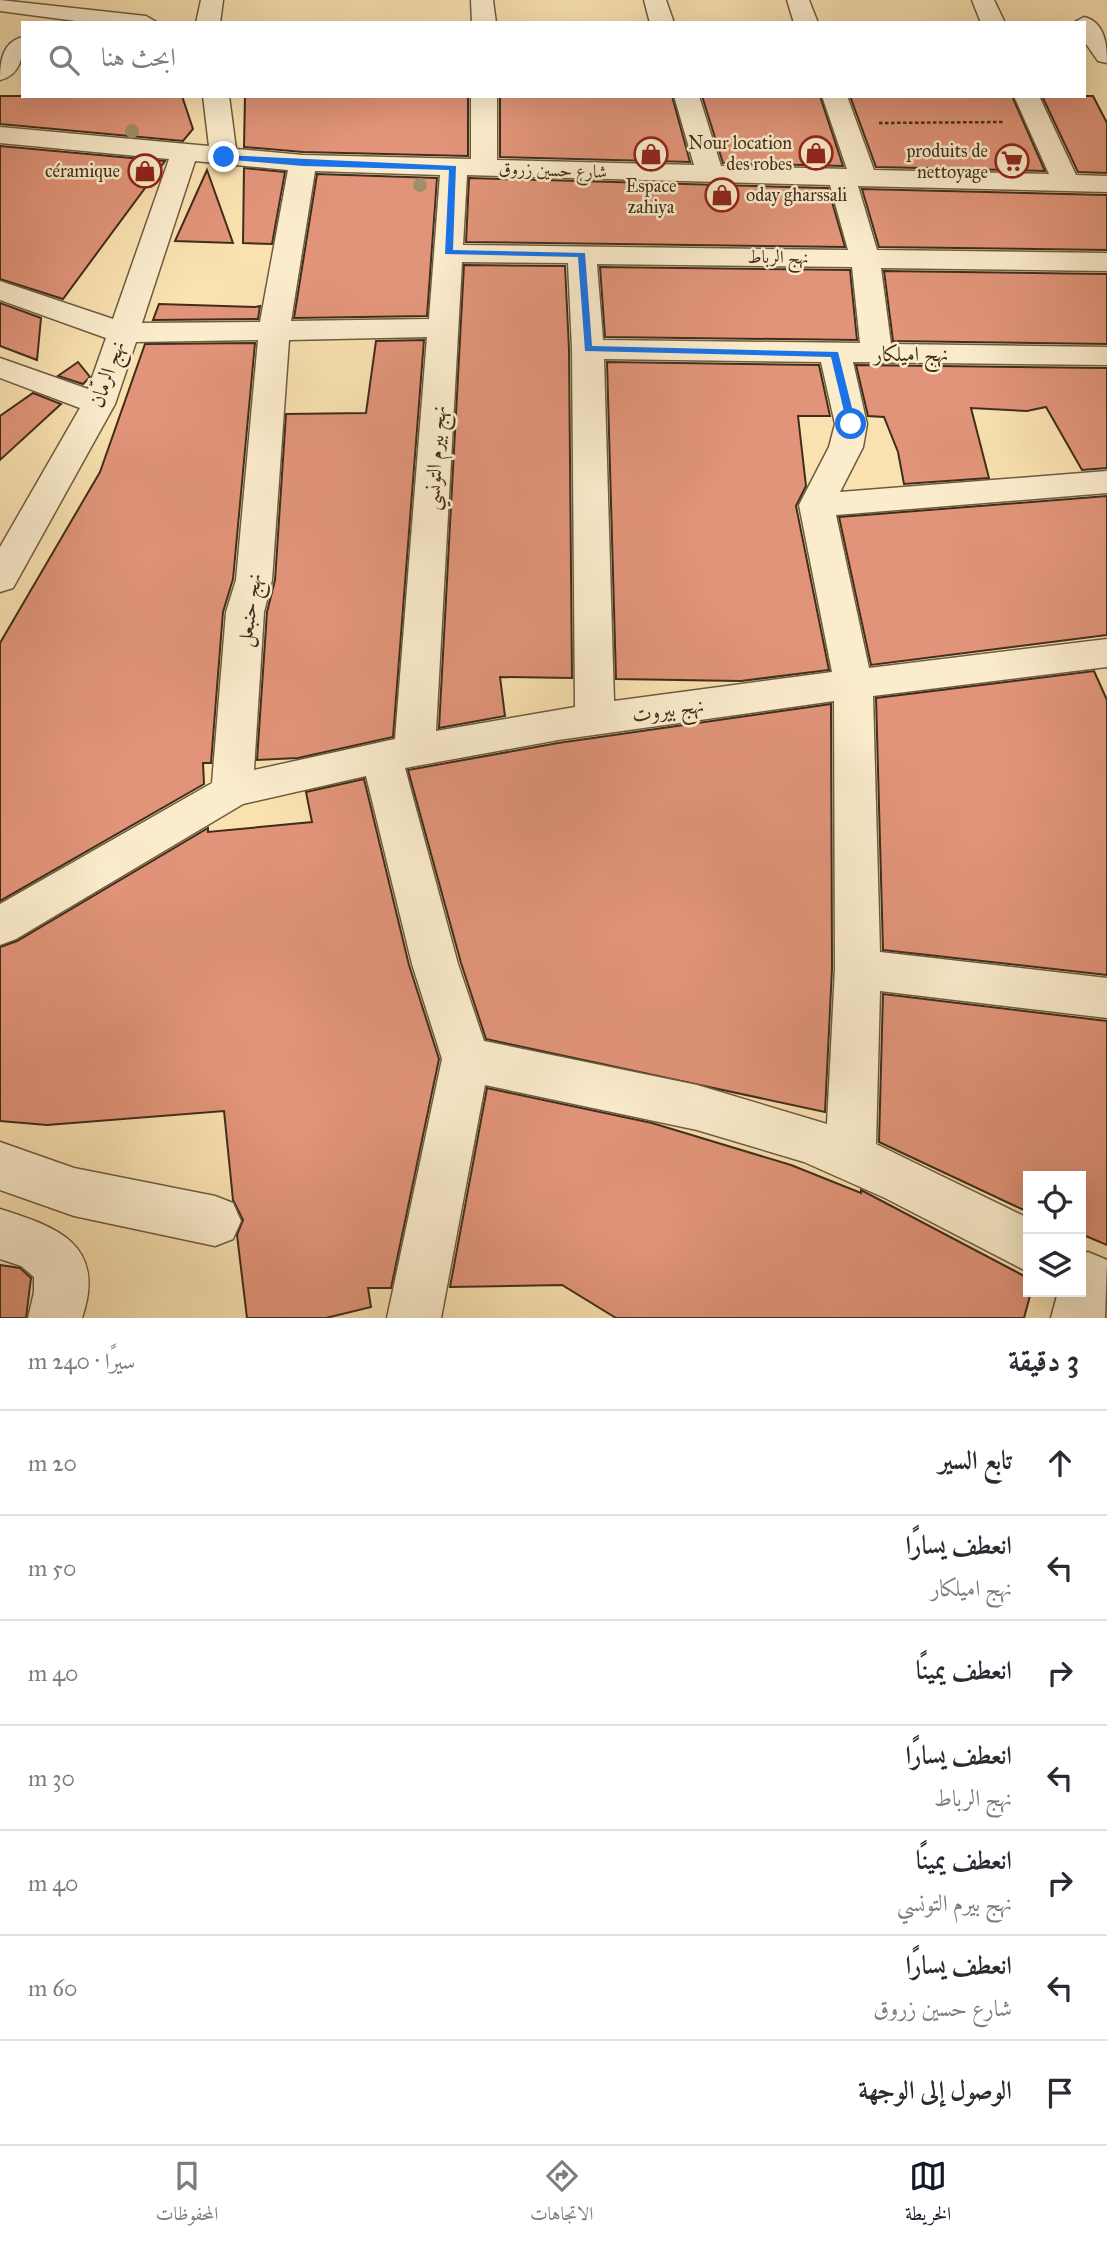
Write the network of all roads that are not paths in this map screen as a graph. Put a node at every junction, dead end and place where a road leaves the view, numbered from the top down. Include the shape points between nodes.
1 (212, 0) edge
2 (482, 0) edge
3 (655, 0) edge
4 (798, 0) edge
5 (983, 0) edge
6 (1068, 0) edge
7 (0, 5) edge
8 (44, 17) edge
9 (112, 21) edge
10 (208, 21) edge
11 (484, 21) edge
12 (661, 21) edge
13 (805, 21) edge
14 (992, 21) edge
15 (1083, 21) edge
16 (1086, 26) edge
17 (21, 47) edge
18 (1107, 56) edge
19 (0, 73) edge
20 (216, 98) edge
21 (484, 98) edge
22 (687, 98) edge
23 (835, 98) edge
24 (1027, 98) edge
25 (0, 135) edge
26 (184, 154) junction
27 (224, 157) junction
28 (303, 163) junction
29 (469, 168) junction
30 (712, 176) junction
31 (853, 179) junction
32 (1066, 183) junction
33 (1107, 184) edge
34 (448, 253) junction
35 (582, 255) junction
36 (865, 258) junction
37 (1107, 262) edge
38 (0, 290) edge
39 (444, 328) junction
40 (274, 329) junction
41 (122, 333) junction
42 (588, 349) junction
43 (835, 354) junction
44 (877, 354) junction
45 (1107, 356) edge
46 (0, 367) edge
47 (99, 404) junction
48 (1107, 482) edge
49 (816, 505) junction
50 (0, 579) edge
51 (1105, 657) edge
52 (853, 682) junction
53 (595, 720) junction
54 (398, 751) junction
55 (232, 791) junction
56 (0, 926) edge
57 (858, 969) junction
58 (1107, 998) edge
59 (466, 1059) junction
60 (851, 1156) junction
61 (0, 1166) edge
62 (215, 1221) dead end
63 (0, 1234) edge
64 (1023, 1243) edge
65 (55, 1318) edge
66 (414, 1318) edge

1 - 10 street
2 - 11 street
3 - 12 street
4 - 13 street
5 - 14 street
6 - 15 street
7 - 8 street
8 - 9 street
16 - 18 street
17 - 19 street
20 - 27 street
21 - 29 street, نهج بيرم التونسي
22 - 30 street
23 - 31 street via 844,123
24 - 32 street
25 - 26 street, شارع حسين زروق
26 - 27 street, شارع حسين زروق
26 - 41 street, نهج الرمّان
27 - 28 street, شارع حسين زروق
28 - 29 street, شارع حسين زروق
28 - 40 street, نهج حنبعل
29 - 30 street, شارع حسين زروق
29 - 34 street, نهج بيرم التونسي
30 - 31 street, شارع حسين زروق
31 - 32 street, شارع حسين زروق
31 - 36 street
32 - 33 street, شارع حسين زروق
34 - 35 street, نهج الرباط
34 - 39 street, نهج بيرم التونسي
35 - 36 street, نهج الرباط
35 - 42 street
36 - 37 street, نهج الرباط
36 - 44 street
38 - 41 street
39 - 40 street
39 - 54 street, نهج بيرم التونسي
40 - 41 street
40 - 55 street, نهج حنبعل
41 - 47 street, نهج الرمّان
42 - 43 street, نهج اميلكار
42 - 53 street
43 - 44 street, نهج اميلكار
43 - 49 street via 851,424 846,447
44 - 45 street, نهج اميلكار
46 - 47 street
47 - 50 street, نهج الرمّان
48 - 49 street
49 - 52 street
51 - 52 street, نهج بيروت
52 - 53 street, نهج بيروت
52 - 57 street
53 - 54 street, نهج بيروت
54 - 55 street, نهج بيروت
54 - 59 street, نهج بيرم التونسي via 435,964
55 - 56 street
57 - 58 street
57 - 60 street
59 - 60 street via 685,1105 773,1128
59 - 66 street
60 - 64 street
61 - 62 street via 74,1192
63 - 65 street via 47,1252 61,1275 61,1303

